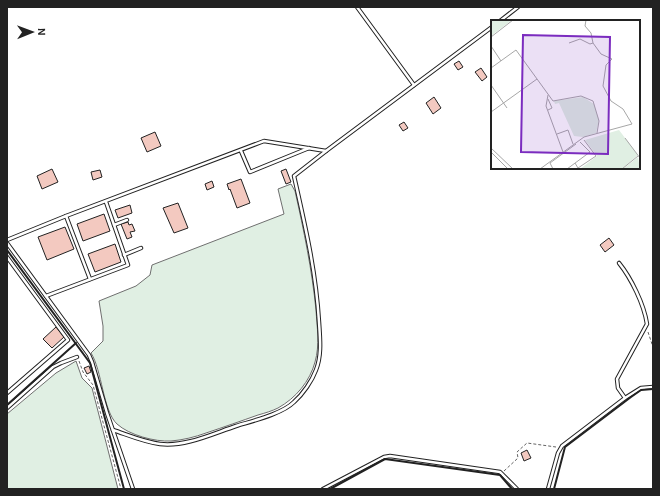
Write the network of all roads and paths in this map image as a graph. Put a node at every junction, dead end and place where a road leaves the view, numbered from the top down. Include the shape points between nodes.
1 (358, 7) edge
2 (518, 7) edge
3 (501, 20) edge
4 (491, 28) edge
5 (414, 85) junction
6 (309, 148) junction
7 (241, 151) junction
8 (326, 151) junction
9 (106, 202) junction
10 (66, 216) junction
11 (127, 220) dead end
12 (114, 225) junction
13 (7, 241) edge
14 (140, 248) dead end
15 (124, 255) junction
16 (7, 257) edge
17 (619, 263) dead end
18 (90, 279) junction
19 (46, 296) junction
20 (646, 328) junction
21 (653, 347) edge
22 (77, 357) joint
23 (653, 387) edge
24 (7, 392) edge
25 (625, 398) junction
26 (7, 408) edge
27 (113, 430) junction
28 (561, 449) junction
29 (502, 473) junction
30 (121, 489) edge
31 (133, 489) edge
32 (323, 489) edge
33 (517, 489) edge
34 (548, 489) edge

1 - 5 lane
2 - 3 lane
4 - 5 lane
5 - 8 lane
6 - 7 lane via 264,141
6 - 7 lane via 250,172
6 - 8 lane
7 - 9 lane
8 - 27 lane via 294,176 313,261 318,297 320,352 317,369 308,386 293,403 273,414 184,442 148,442
9 - 10 lane
9 - 12 lane
10 - 13 lane
10 - 18 lane
11 - 12 lane
12 - 15 lane
13 - 19 lane
14 - 15 lane
15 - 18 lane via 128,265
16 - 24 lane via 68,340
17 - 20 lane via 627,272 646,316
18 - 19 lane
19 - 27 lane via 89,355
20 - 21 path
20 - 25 lane via 617,379 618,388
22 - 26 lane via 53,367
22 - 30 path via 83,372 93,385
23 - 25 lane via 641,388
25 - 28 lane
27 - 31 lane
28 - 29 path via 527,443 517,452 518,458
28 - 34 lane
29 - 32 lane via 390,456
29 - 33 lane

